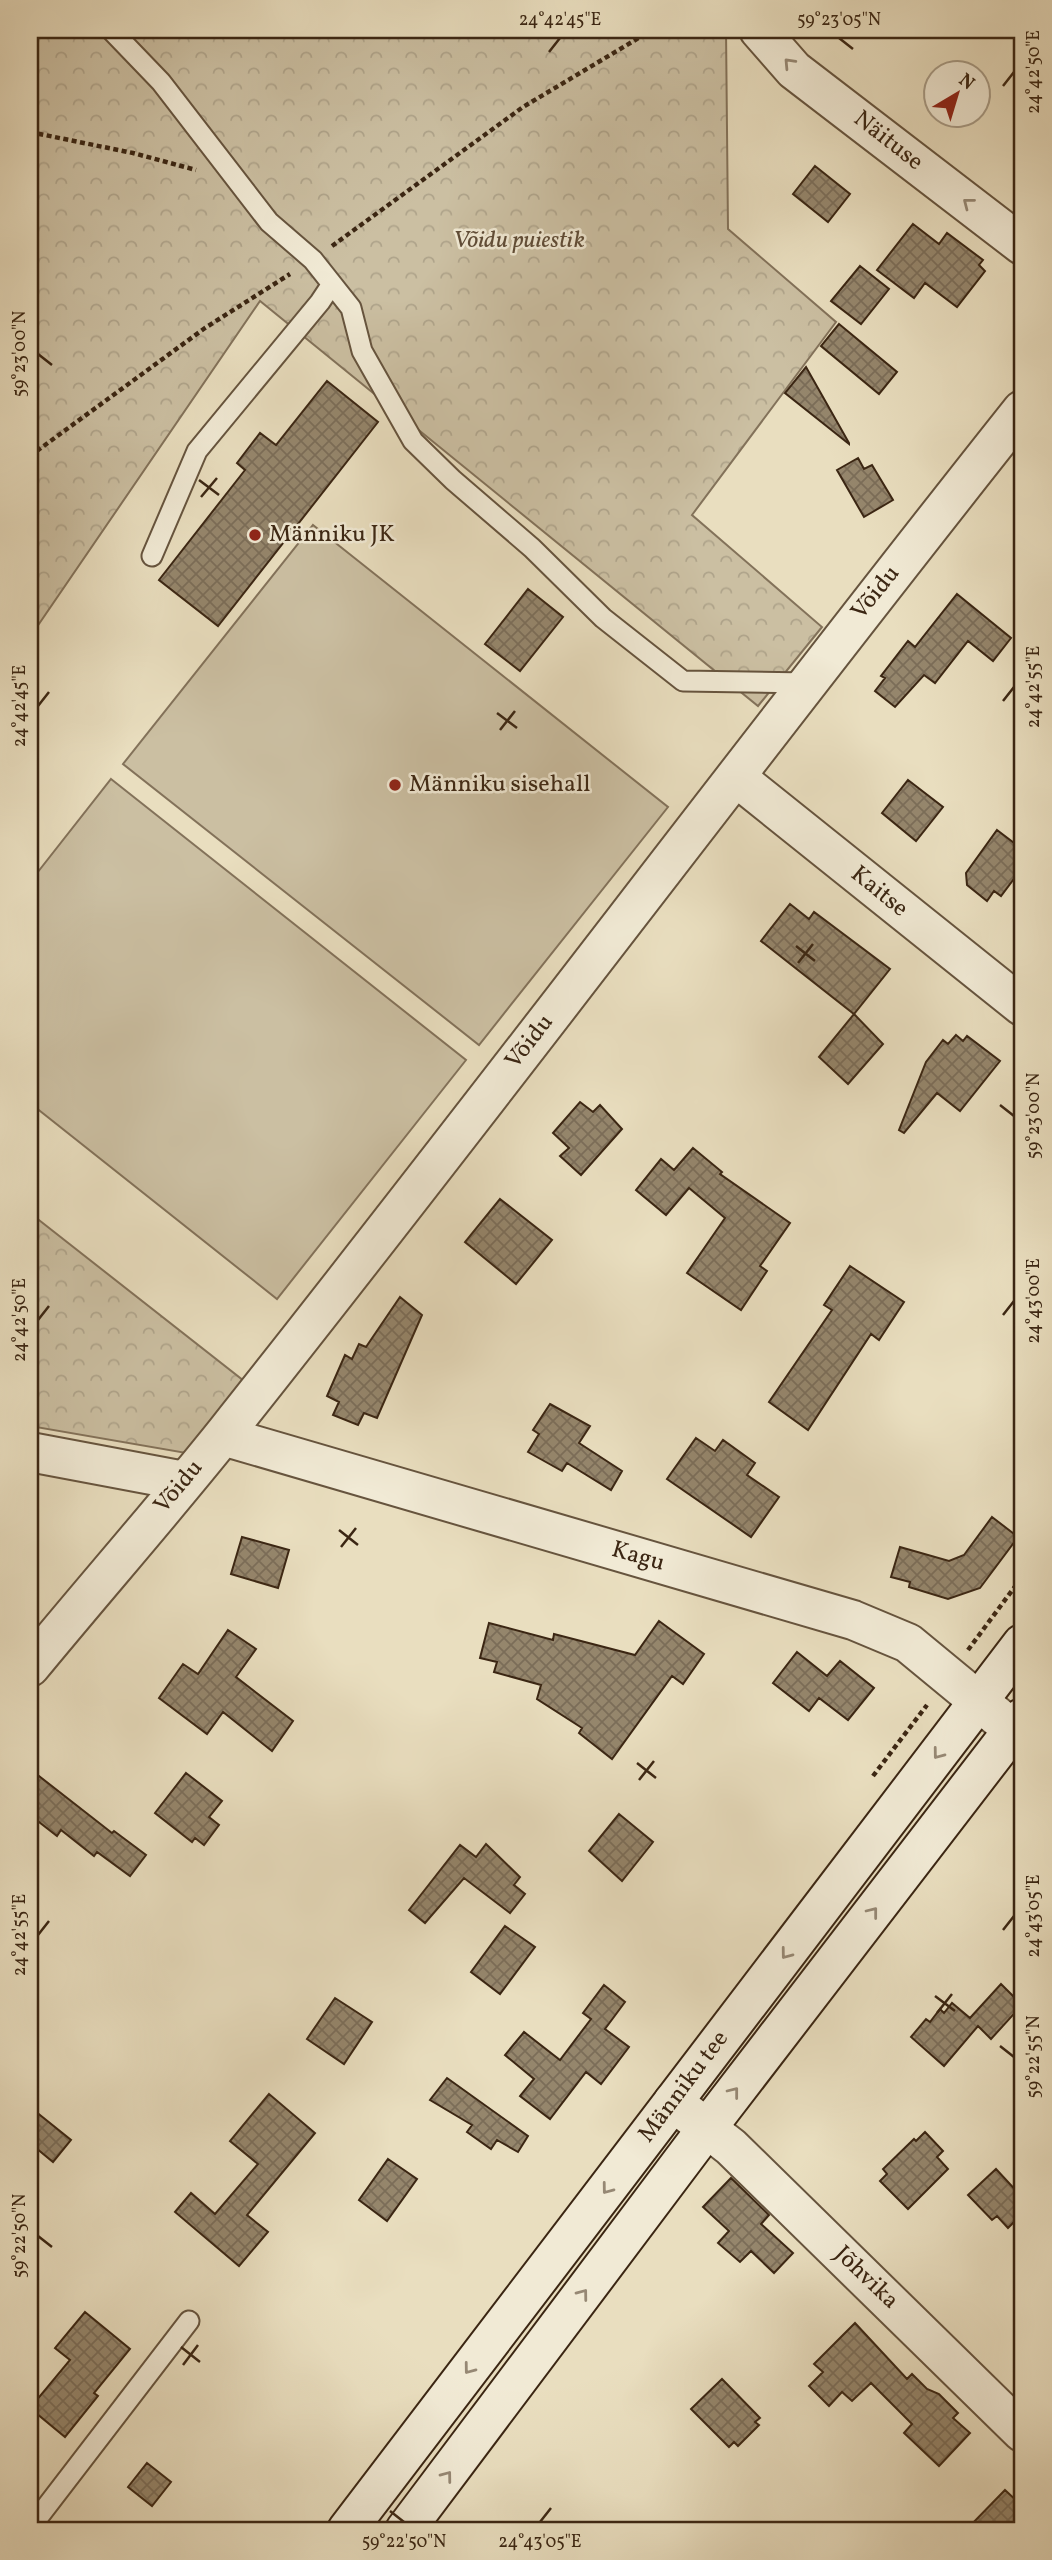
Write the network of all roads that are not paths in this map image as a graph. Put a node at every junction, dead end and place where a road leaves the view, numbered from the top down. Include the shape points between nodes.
1 (111, 30) edge
2 (744, 31) edge
3 (1022, 245) edge
4 (332, 284) junction
5 (1022, 410) edge
6 (152, 556) dead end
7 (808, 683) junction
8 (736, 777) junction
9 (1022, 1006) edge
10 (223, 1436) junction
11 (30, 1452) edge
12 (184, 1481) junction
13 (1022, 1644) edge
14 (30, 1667) edge
15 (979, 1699) junction
16 (1019, 1728) edge
17 (673, 2102) junction
18 (706, 2128) junction
19 (189, 2321) dead end
20 (1022, 2432) edge
21 (30, 2528) edge
22 (347, 2530) edge
23 (405, 2530) edge

1 - 4 lane via 161,82 269,222 313,260
3 -> 2 street, Näituse
4 - 6 lane via 197,451
4 - 7 lane via 351,308 362,351 414,441 603,618 683,681
5 - 7 street, Võidu
7 - 8 street, Võidu
8 - 9 street, Kaitse
8 - 10 street, Võidu
10 - 12 street, Võidu
10 - 15 street, Kagu via 853,1620 908,1643
11 - 12 street
12 - 14 street, Võidu
13 - 15 street, Männiku tee
15 - 16 street, Kagu
15 -> 17 street, Männiku tee
18 -> 16 street, Männiku tee
17 - 18 street, Jõhvika
17 -> 22 street, Männiku tee
18 - 20 street, Jõhvika via 731,2147
23 -> 18 street, Männiku tee
19 - 21 lane

